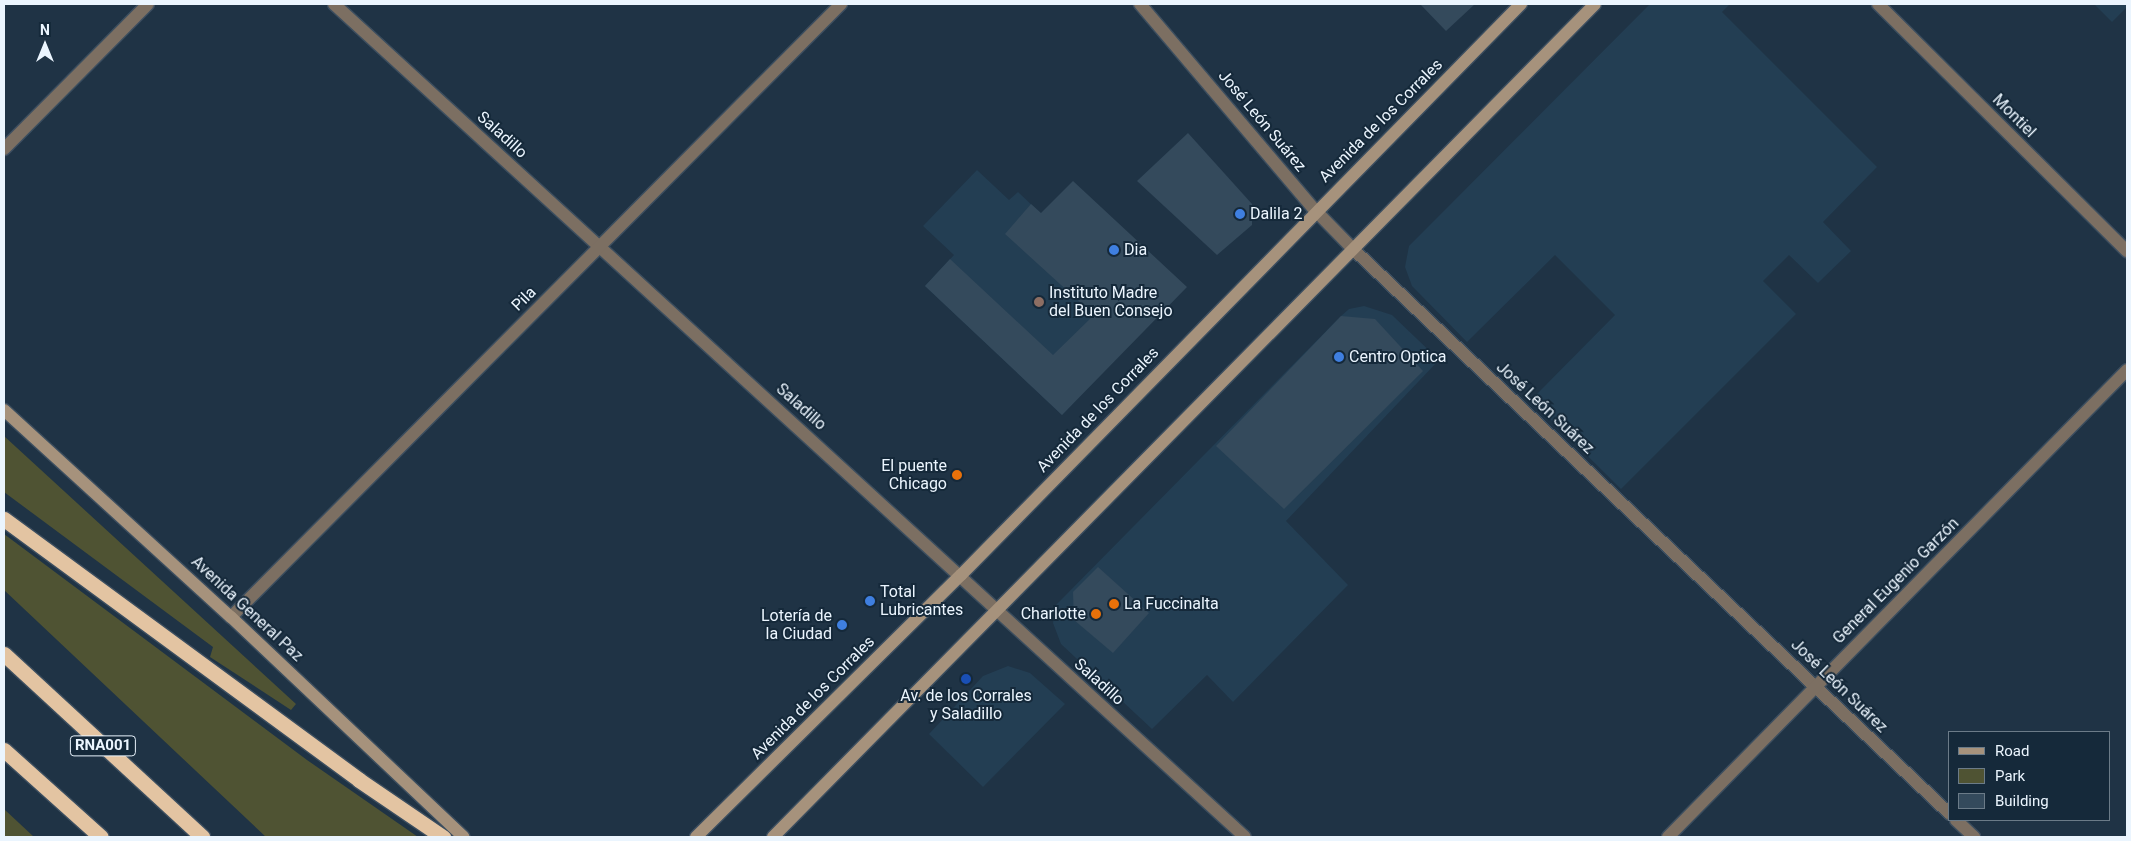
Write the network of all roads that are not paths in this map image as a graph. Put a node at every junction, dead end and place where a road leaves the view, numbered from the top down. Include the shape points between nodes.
1 (148, 4) edge
2 (334, 4) edge
3 (841, 4) edge
4 (1140, 4) edge
5 (1521, 4) edge
6 (1595, 4) edge
7 (1878, 4) edge
8 (4, 149) edge
9 (1315, 210) junction
10 (600, 246) junction
11 (1352, 248) junction
12 (2127, 251) edge
13 (2127, 370) edge
14 (4, 410) edge
15 (4, 519) edge
16 (960, 574) junction
17 (996, 610) junction
18 (231, 617) junction
19 (4, 654) edge
20 (1815, 686) junction
21 (4, 750) edge
22 (1948, 812) edge
23 (1957, 821) edge
24 (101, 837) edge
25 (202, 837) edge
26 (443, 837) edge
27 (464, 837) edge
28 (696, 837) edge
29 (773, 837) edge
30 (1245, 837) edge
31 (1668, 837) edge
32 (1974, 837) edge

1 - 8 street
2 - 10 street, Saladillo
3 - 10 street, Pila
4 - 9 street, José León Suárez
5 - 9 main road, Avenida de los Corrales
6 - 11 main road
7 - 12 street, Montiel
9 - 11 street, José León Suárez
9 - 16 main road, Avenida de los Corrales
10 - 16 street, Saladillo
10 - 18 street, Pila
11 - 17 main road
11 - 20 street, José León Suárez
13 - 20 street, General Eugenio Garzón
14 - 18 main road, Avenida General Paz
15 - 26 highway via 359,780
16 - 17 street, Saladillo
16 - 28 main road, Avenida de los Corrales
17 - 29 main road
17 - 30 street, Saladillo
18 - 27 main road, Avenida General Paz
19 - 25 highway, RNA001
20 - 22 street, José León Suárez
20 - 31 street, General Eugenio Garzón
21 - 24 highway
23 - 32 street

